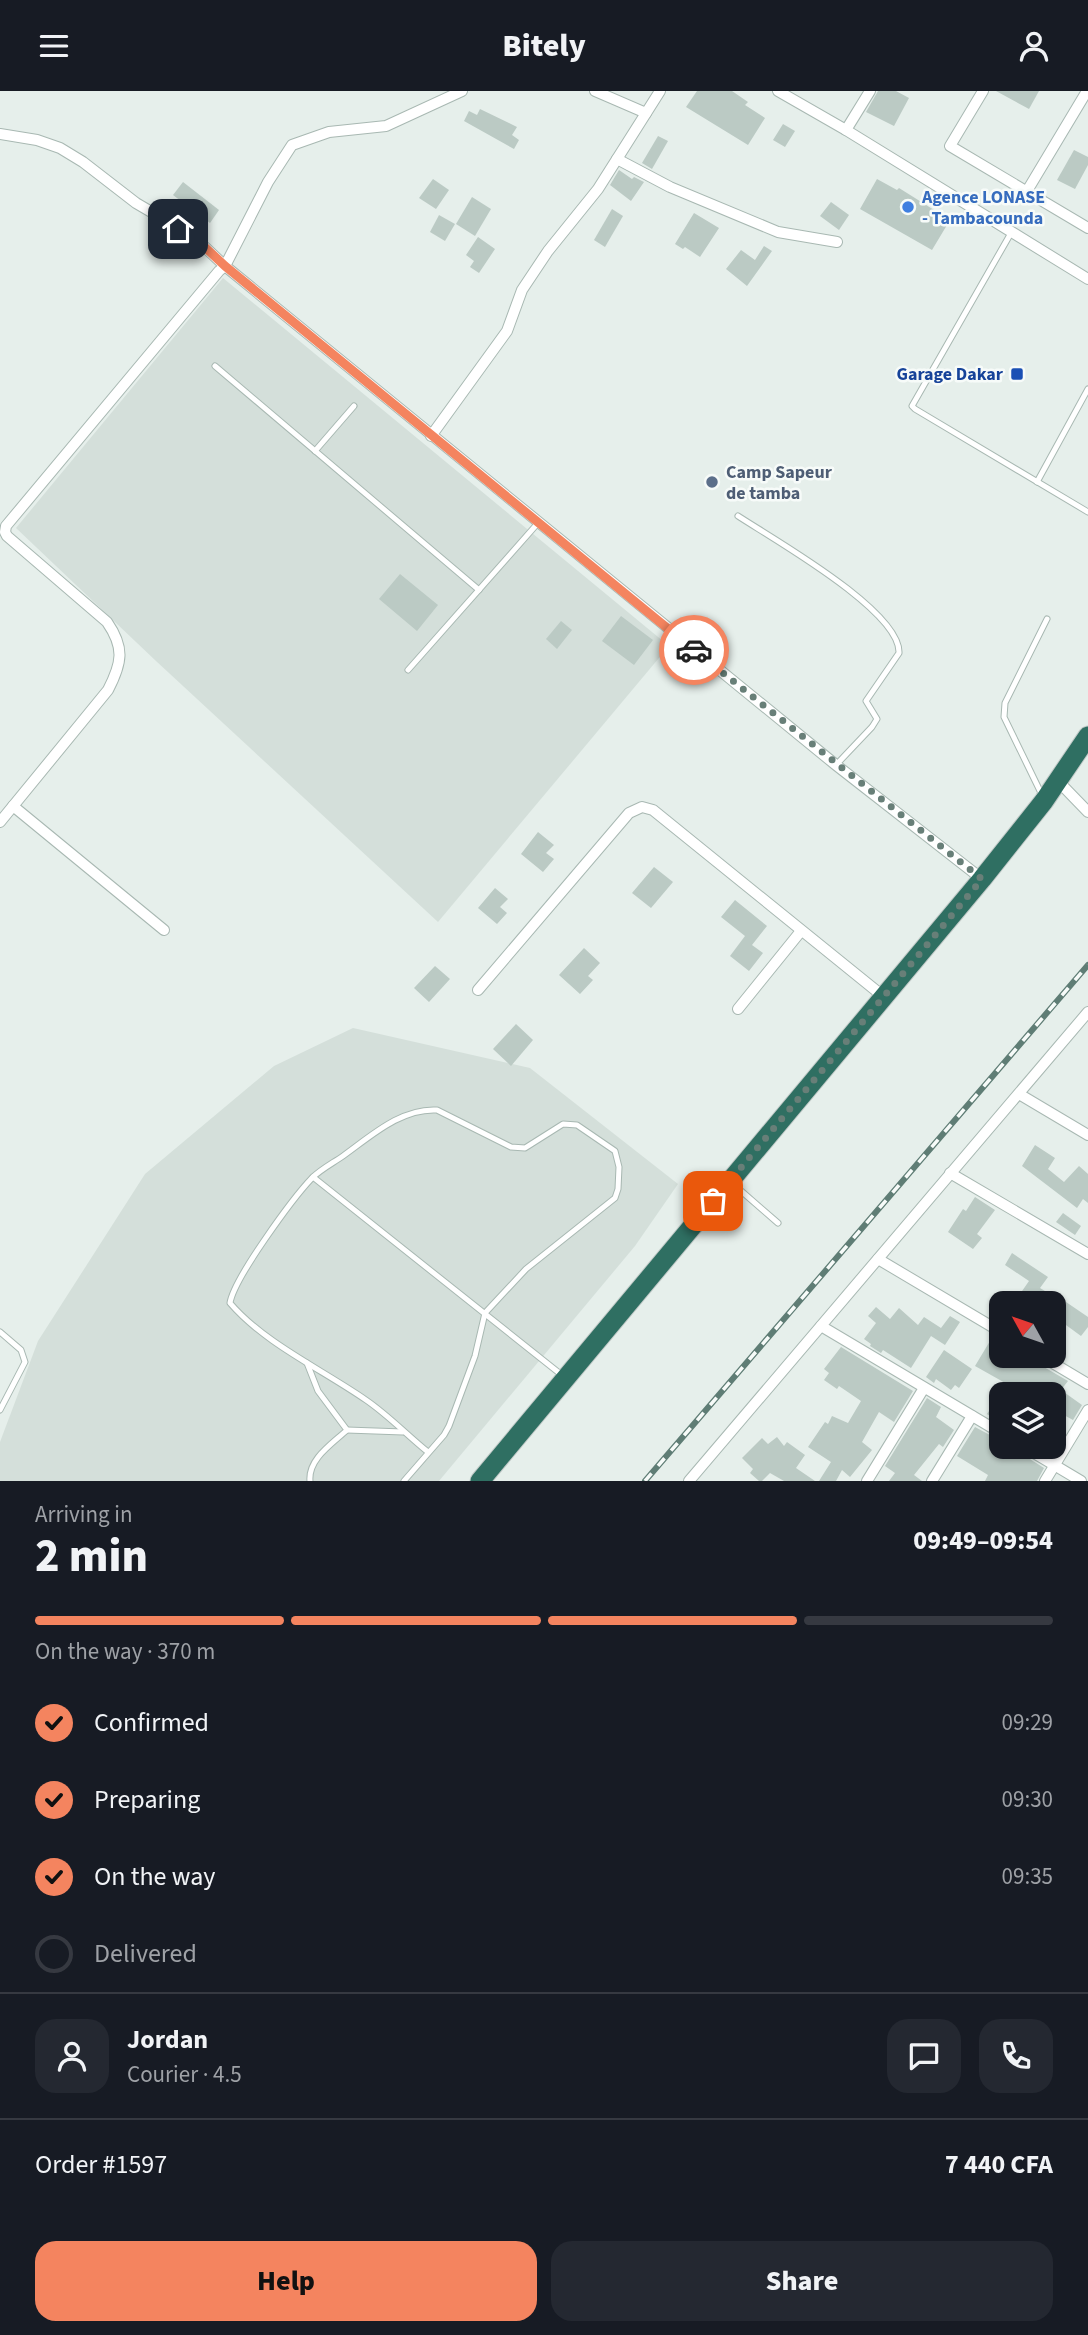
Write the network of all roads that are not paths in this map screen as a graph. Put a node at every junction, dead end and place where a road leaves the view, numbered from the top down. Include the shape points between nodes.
1 (462, 91) edge
2 (595, 91) edge
3 (660, 91) edge
4 (778, 91) edge
5 (870, 91) edge
6 (983, 91) edge
7 (1087, 91) edge
8 (646, 113) junction
9 (846, 130) junction
10 (0, 134) edge
11 (617, 159) junction
12 (1027, 191) junction
13 (1088, 228) edge
14 (1011, 233) junction
15 (837, 242) dead end
16 (225, 266) junction
17 (1088, 279) edge
18 (215, 366) dead end
19 (1088, 389) edge
20 (354, 406) dead end
21 (431, 436) junction
22 (315, 451) junction
23 (1037, 482) junction
24 (1088, 512) edge
25 (738, 516) dead end
26 (538, 523) junction
27 (480, 590) junction
28 (1046, 619) dead end
29 (408, 670) dead end
30 (1088, 736) edge
31 (836, 765) junction
32 (1058, 781) junction
33 (1044, 801) junction
34 (13, 806) junction
35 (1088, 811) edge
36 (0, 822) edge
37 (982, 879) junction
38 (164, 930) dead end
39 (802, 931) junction
40 (478, 990) dead end
41 (884, 997) junction
42 (738, 1009) dead end
43 (1088, 1012) edge
44 (1019, 1094) junction
45 (1088, 1135) edge
46 (950, 1173) junction
47 (313, 1177) junction
48 (730, 1181) junction
49 (778, 1223) dead end
50 (1088, 1254) edge
51 (878, 1259) junction
52 (485, 1313) junction
53 (989, 1325) edge
54 (821, 1326) junction
55 (0, 1332) edge
56 (307, 1363) junction
57 (1063, 1369) edge
58 (565, 1377) junction
59 (1088, 1384) edge
60 (924, 1388) junction
61 (0, 1410) edge
62 (1088, 1410) edge
63 (972, 1416) junction
64 (989, 1426) edge
65 (347, 1430) junction
66 (402, 1432) junction
67 (428, 1451) junction
68 (1045, 1459) edge
69 (1055, 1465) junction
70 (691, 1480) edge
71 (310, 1481) edge
72 (404, 1481) edge
73 (480, 1481) edge
74 (867, 1481) edge
75 (932, 1481) edge
76 (1045, 1481) edge
77 (1081, 1481) edge

1 - 16 street via 386,126 329,132 292,145
2 - 8 street
3 - 8 street
4 - 9 street
5 - 9 street
6 - 12 street via 950,146
7 - 12 street
8 - 11 street
9 - 14 street
10 - 16 street via 60,148 136,203 194,237
11 - 15 street via 670,187 778,232
11 - 21 street via 548,251 522,290 507,331
12 - 13 street
14 - 17 street
14 - 23 lane via 912,406
16 - 21 street
16 - 34 street via 6,526 7,536 107,622 118,638 121,654 108,690
18 - 22 lane
19 - 23 lane
20 - 22 lane
21 - 26 street
22 - 27 lane
23 - 24 lane
25 - 31 lane via 869,605 899,645 899,653 866,701 876,716 872,727
26 - 27 lane
26 - 31 street
27 - 29 lane
28 - 33 lane via 1005,703 1004,717
30 - 32 highway
31 - 37 street
32 - 33 highway
32 - 35 street
33 - 37 highway
34 - 36 street
34 - 38 street
37 - 41 highway
39 - 40 street via 653,810 642,807 629,813
39 - 41 street
39 - 42 street
41 - 48 highway
43 - 44 street
44 - 45 street
44 - 46 street
46 - 50 street
46 - 51 street
47 - 52 lane
47 - 52 lane via 384,1126 424,1109 438,1110 512,1147 525,1148 569,1123 615,1151 619,1167 615,1198 526,1269
47 - 56 lane via 261,1245 230,1303
48 - 49 lane
48 - 58 highway
51 - 53 street
51 - 54 street
52 - 58 lane
52 - 67 lane via 475,1356 449,1426
54 - 60 street
54 - 70 street
55 - 61 lane via 21,1350 24,1362
56 - 65 lane via 318,1391
56 - 66 lane via 369,1402
57 - 59 street
58 - 73 highway
60 - 63 street
60 - 74 street
62 - 69 street
63 - 64 street
63 - 75 street
65 - 66 lane
65 - 71 lane via 320,1455 309,1471
66 - 67 lane
67 - 72 lane
68 - 69 street
69 - 76 street
69 - 77 street

